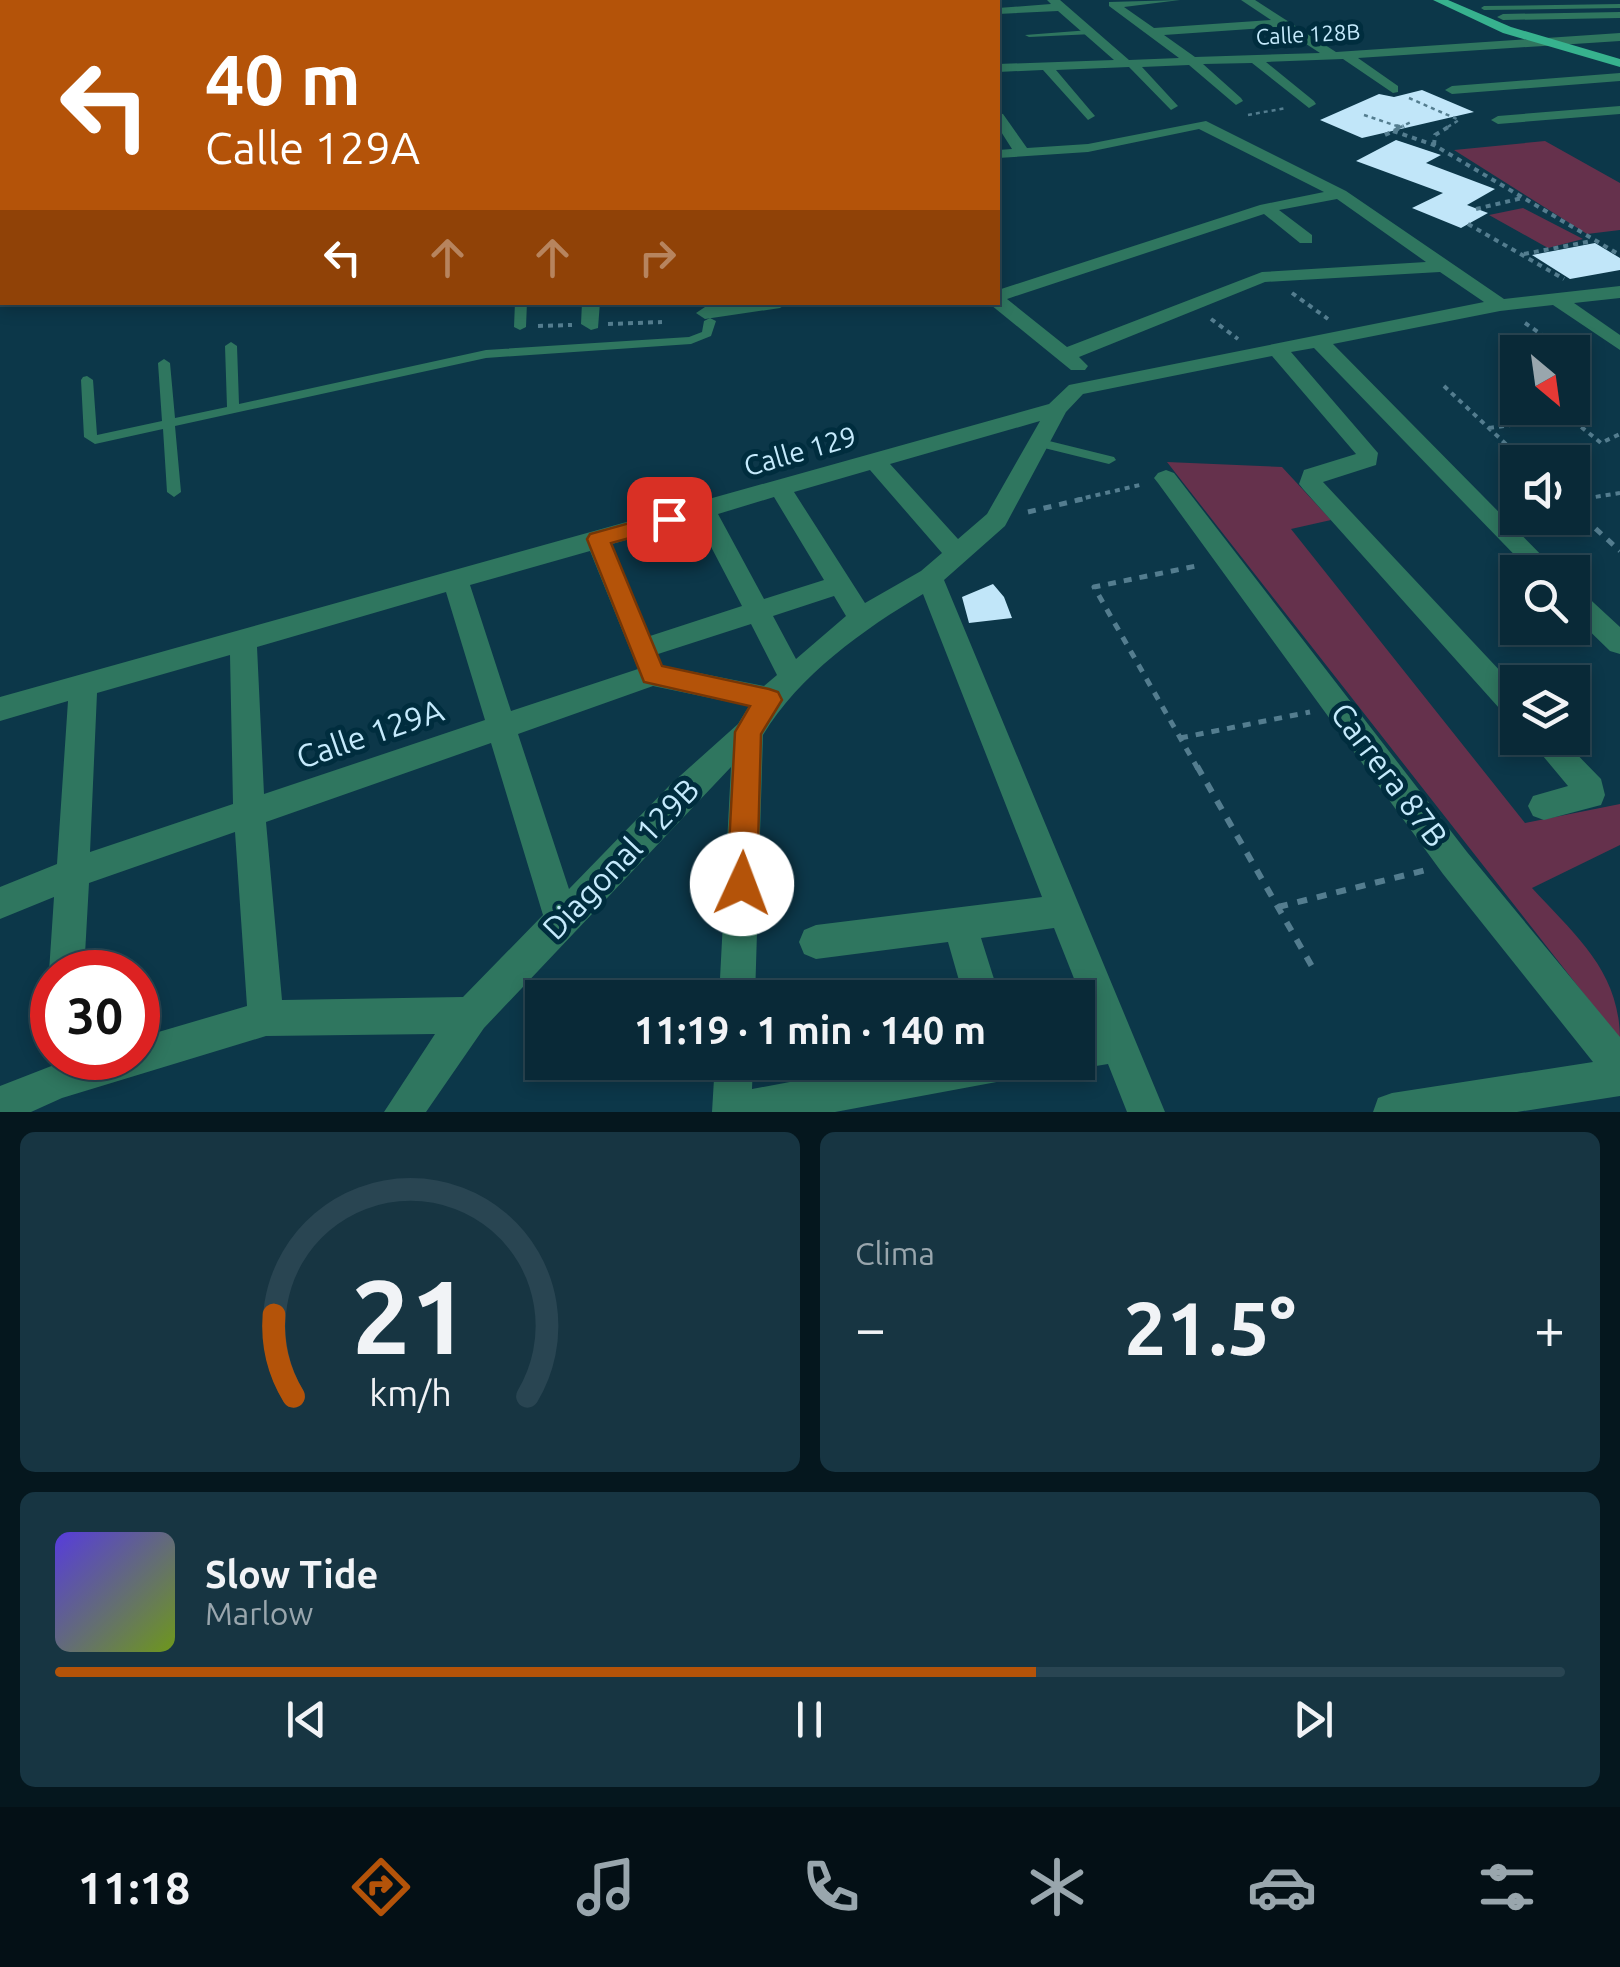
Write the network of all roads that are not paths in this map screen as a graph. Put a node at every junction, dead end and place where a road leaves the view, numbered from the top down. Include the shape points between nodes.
1 (1174, 0) edge
2 (1246, 0) edge
3 (1438, 0) edge
4 (1465, 0) edge
5 (1057, 3) edge
6 (1620, 6) edge
7 (1484, 8) junction
8 (1000, 12) edge
9 (1620, 15) edge
10 (1503, 17) junction
11 (1283, 23) junction
12 (1090, 32) junction
13 (1152, 32) junction
14 (1029, 35) dead end
15 (1620, 37) edge
16 (1566, 40) junction
17 (1544, 42) junction
18 (1506, 45) junction
19 (1620, 55) edge
20 (1340, 56) junction
21 (1533, 59) dead end
22 (1256, 60) junction
23 (1192, 61) junction
24 (1129, 63) junction
25 (1620, 64) edge
26 (1045, 66) junction
27 (1546, 66) dead end
28 (1000, 68) edge
29 (1560, 74) dead end
30 (1620, 77) edge
31 (1452, 90) dead end
32 (1397, 92) road end
33 (1236, 102) dead end
34 (1309, 104) road end
35 (1171, 106) dead end
36 (1620, 110) edge
37 (1088, 116) dead end
38 (1000, 120) edge
39 (1498, 120) dead end
40 (1023, 153) junction
41 (1000, 154) edge
42 (1340, 194) junction
43 (1266, 208) junction
44 (1306, 239) dead end
45 (1444, 266) junction
46 (1563, 290) junction
47 (1620, 292) edge
48 (1000, 298) edge
49 (1000, 301) edge
50 (1500, 304) junction
51 (521, 305) edge
52 (590, 305) edge
53 (757, 305) edge
54 (704, 312) edge
55 (591, 324) road end
56 (520, 326) road end
57 (1318, 340) junction
58 (1620, 344) edge
59 (231, 346) dead end
60 (1265, 350) junction
61 (1065, 355) junction
62 (164, 363) dead end
63 (88, 380) dead end
64 (1097, 382) junction
65 (233, 410) junction
66 (1057, 410) junction
67 (169, 424) junction
68 (1041, 443) junction
69 (1108, 460) dead end
70 (876, 461) junction
71 (1166, 478) road end
72 (780, 488) junction
73 (174, 492) dead end
74 (704, 509) junction
75 (598, 539) junction
76 (1529, 555) edge
77 (959, 556) junction
78 (930, 578) junction
79 (456, 580) junction
80 (842, 584) junction
81 (758, 611) junction
82 (1590, 615) edge
83 (861, 618) junction
84 (243, 640) junction
85 (1620, 643) edge
86 (647, 662) junction
87 (83, 685) junction
88 (780, 688) junction
89 (1500, 690) edge
90 (0, 708) edge
91 (499, 727) junction
92 (748, 732) junction
93 (1559, 755) edge
94 (1544, 806) dead end
95 (249, 812) junction
96 (74, 873) junction
97 (0, 903) edge
98 (1066, 910) junction
99 (562, 920) junction
100 (960, 924) junction
101 (816, 942) dead end
102 (69, 950) edge
103 (738, 980) edge
104 (977, 980) edge
105 (471, 1015) junction
106 (266, 1018) junction
107 (1120, 1044) junction
108 (1095, 1048) edge
109 (160, 1050) edge
110 (1620, 1066) edge
111 (1620, 1077) edge
112 (42, 1080) edge
113 (733, 1080) edge
114 (908, 1080) edge
115 (0, 1106) edge
116 (403, 1112) edge
117 (732, 1112) edge
118 (1146, 1112) edge
119 (1392, 1112) edge

1 - 13 street via 1113,4
2 - 11 street
3 - 17 main road
4 - 7 main road
5 - 8 street
5 - 12 street
6 - 7 lane
7 - 10 main road
9 - 10 street
10 - 16 main road
11 - 13 street
11 - 20 street
12 - 14 lane
12 - 24 street
13 - 23 street
15 - 16 street, Calle 128B
16 - 17 street, Calle 128B
16 - 19 main road
17 - 18 street, Calle 128B
17 - 25 main road
18 - 20 street, Calle 128B
18 - 21 street
20 - 22 street, Calle 128B
20 - 32 street
22 - 23 street, Calle 128B
22 - 34 street
23 - 24 street, Calle 128B
23 - 33 street
24 - 26 street, Calle 128B
24 - 35 street
26 - 28 street, Calle 128B
26 - 37 street
27 - 29 street
30 - 31 street
36 - 39 street
38 - 40 street
40 - 41 street
40 - 42 street via 1088,148 1202,124
42 - 43 street
42 - 45 street
43 - 44 street
43 - 48 street
45 - 50 street
45 - 61 street via 1270,276
46 - 47 street, Calle 129
46 - 50 street, Calle 129
46 - 58 street
49 - 61 street
50 - 57 street, Calle 129
51 - 56 lane
52 - 55 street
53 - 54 street
54 - 65 lane via 708,334 691,340 486,354
57 - 60 street, Calle 129
57 - 76 street
59 - 65 lane
60 - 64 street, Calle 129
60 - 89 street via 1367,454 1361,464 1312,475 1310,484
61 - 64 street
62 - 67 lane
63 - 67 lane via 95,440
64 - 66 street, Calle 129 via 1076,389
65 - 67 lane
66 - 68 street, Diagonal 129B
66 - 70 street, Calle 129
67 - 73 lane
68 - 69 lane
68 - 77 street, Diagonal 129B via 996,520
70 - 72 street, Calle 129
70 - 77 street
71 - 110 street, Carrera 87B via 1455,863
72 - 74 street, Calle 129
72 - 80 street
74 - 75 street, Calle 129
74 - 81 street
75 - 79 street, Calle 129
75 - 86 street
77 - 78 street, Diagonal 129B
78 - 83 street, Diagonal 129B
78 - 98 street
79 - 84 street, Calle 129
79 - 91 street
80 - 81 street, Calle 129A
80 - 83 street
81 - 86 street, Calle 129A
81 - 88 street
82 - 85 street
83 - 88 street, Diagonal 129B
84 - 87 street, Calle 129
84 - 95 street
86 - 88 street
86 - 91 street, Calle 129A
87 - 90 street, Calle 129
87 - 96 street
88 - 92 street, Diagonal 129B
91 - 95 street, Calle 129A
91 - 99 street
92 - 99 street, Diagonal 129B
92 - 103 street
93 - 94 street via 1590,795
95 - 96 street, Calle 129A
95 - 106 street
96 - 97 street, Calle 129A
96 - 102 street
98 - 100 street
98 - 107 street
99 - 105 street, Diagonal 129B
100 - 101 street
100 - 104 street
105 - 106 street
105 - 116 street, Diagonal 129B
106 - 109 street
107 - 108 street
107 - 118 street
111 - 119 street
112 - 115 street
113 - 117 street
114 - 117 street

